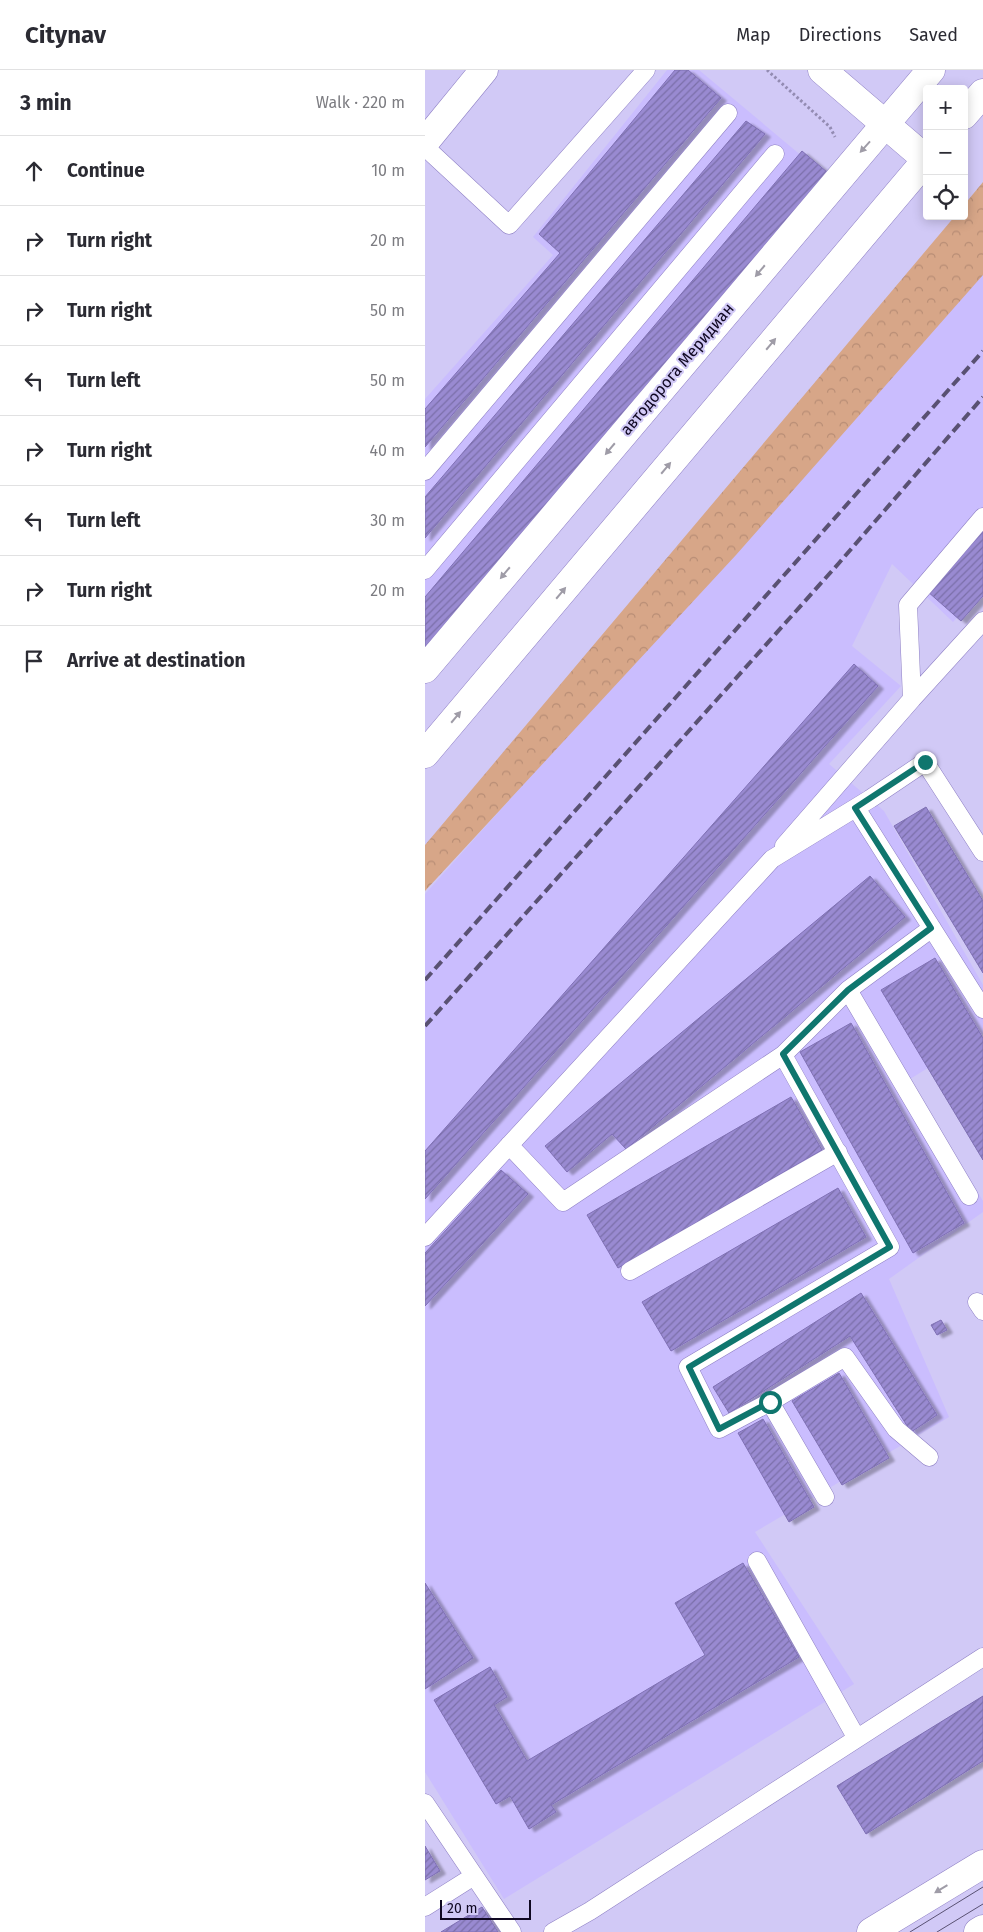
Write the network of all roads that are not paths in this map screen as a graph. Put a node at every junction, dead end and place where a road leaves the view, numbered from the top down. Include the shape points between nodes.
1 (484, 70) edge
2 (646, 70) edge
3 (822, 70) edge
4 (931, 70) edge
5 (983, 93) edge
6 (968, 110) edge
7 (728, 113) dead end
8 (885, 124) junction
9 (425, 142) edge
10 (425, 147) edge
11 (775, 154) dead end
12 (923, 157) edge
13 (923, 165) edge
14 (425, 471) edge
15 (983, 517) edge
16 (425, 570) edge
17 (983, 622) edge
18 (425, 669) edge
19 (912, 699) junction
20 (425, 754) edge
21 (855, 808) junction
22 (983, 852) edge
23 (772, 859) junction
24 (931, 928) junction
25 (848, 990) junction
26 (983, 1009) edge
27 (783, 1054) junction
28 (509, 1145) junction
29 (837, 1152) junction
30 (969, 1196) dead end
31 (425, 1237) edge
32 (630, 1271) dead end
33 (770, 1402) junction
34 (929, 1457) dead end
35 (825, 1497) dead end
36 (757, 1561) dead end
37 (983, 1657) edge
38 (856, 1737) junction
39 (425, 1803) edge
40 (983, 1864) edge
41 (474, 1876) junction
42 (425, 1907) edge
43 (983, 1929) edge
44 (512, 1932) edge
45 (553, 1932) edge
46 (871, 1932) edge
47 (978, 1932) edge

1 - 9 main road
2 - 10 lane via 509,225
3 - 8 main road
4 - 8 main road, автодорога Меридиан
5 - 6 main road
7 - 14 lane
8 - 12 main road
8 -> 18 main road, автодорога Меридиан
11 - 16 lane
20 -> 13 main road
15 - 19 lane via 908,605
17 - 19 lane
19 - 23 lane
21 - 22 lane via 925,762
21 - 23 lane
21 - 24 lane
23 - 28 lane
24 - 25 lane
24 - 26 lane
25 - 27 lane
25 - 30 lane
27 - 28 lane via 563,1202
27 - 29 lane
28 - 31 lane
29 - 32 lane
29 - 33 lane via 890,1247 689,1367 719,1429
33 - 34 lane via 845,1357 896,1429
33 - 35 lane
36 - 38 lane
37 - 38 lane
38 - 45 lane
39 - 41 lane
40 -> 46 main road
41 - 42 lane
41 - 44 lane
43 - 47 main road

